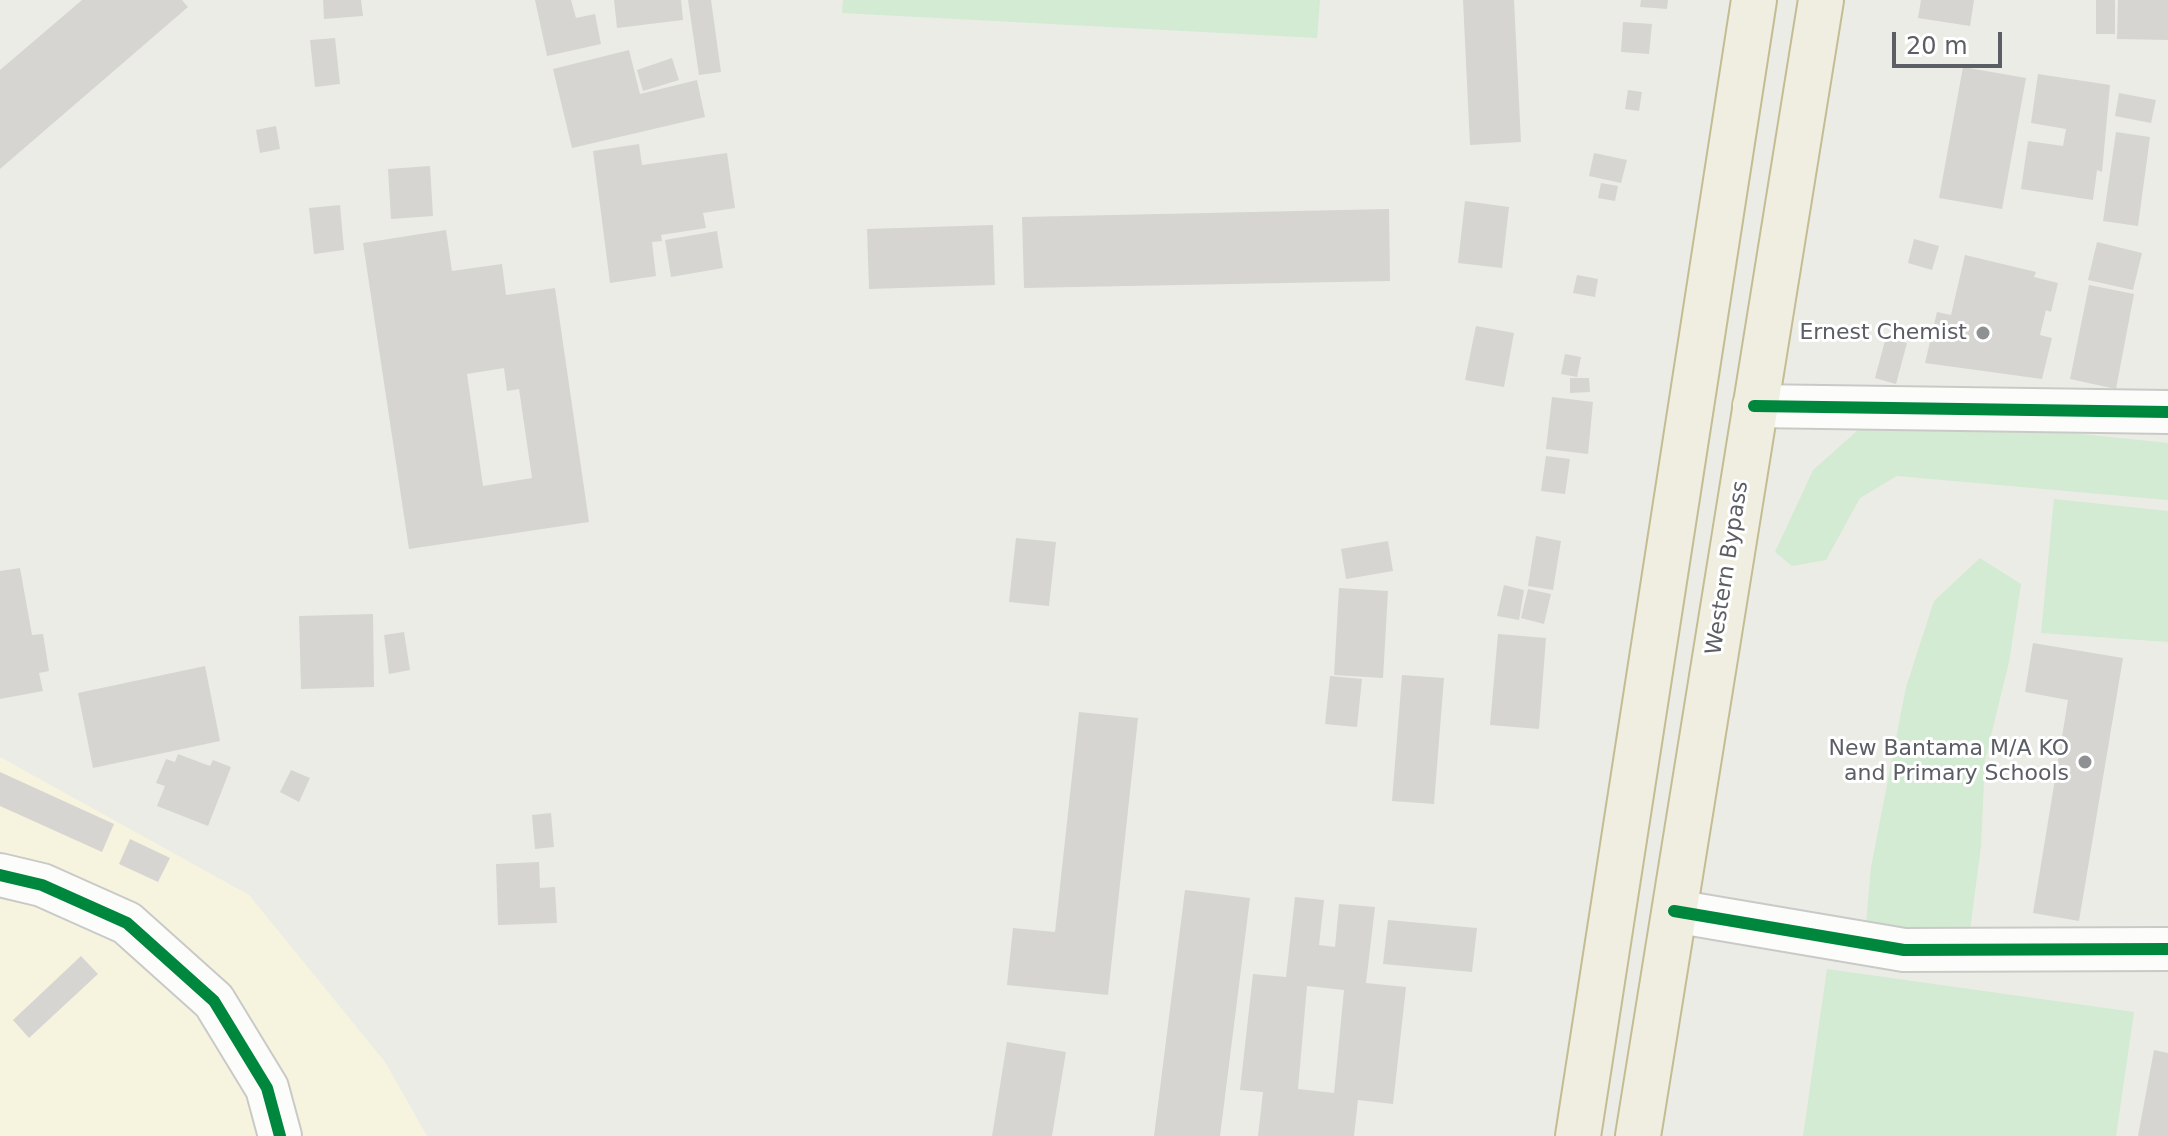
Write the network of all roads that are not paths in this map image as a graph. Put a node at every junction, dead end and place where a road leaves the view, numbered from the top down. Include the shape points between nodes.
1 (1754, 0) edge
2 (1821, 0) edge
3 (1754, 406) junction
4 (2168, 412) edge
5 (0, 875) edge
6 (1674, 911) junction
7 (2168, 949) edge
8 (280, 1136) edge
9 (1578, 1136) edge
10 (1638, 1136) edge

1 - 9 highway
2 - 3 highway, Western Bypass
3 - 4 street
3 - 6 highway, Western Bypass
5 - 8 street via 42,885 127,923 214,1001 267,1088
6 - 7 street via 1904,950
6 - 10 highway, Western Bypass

